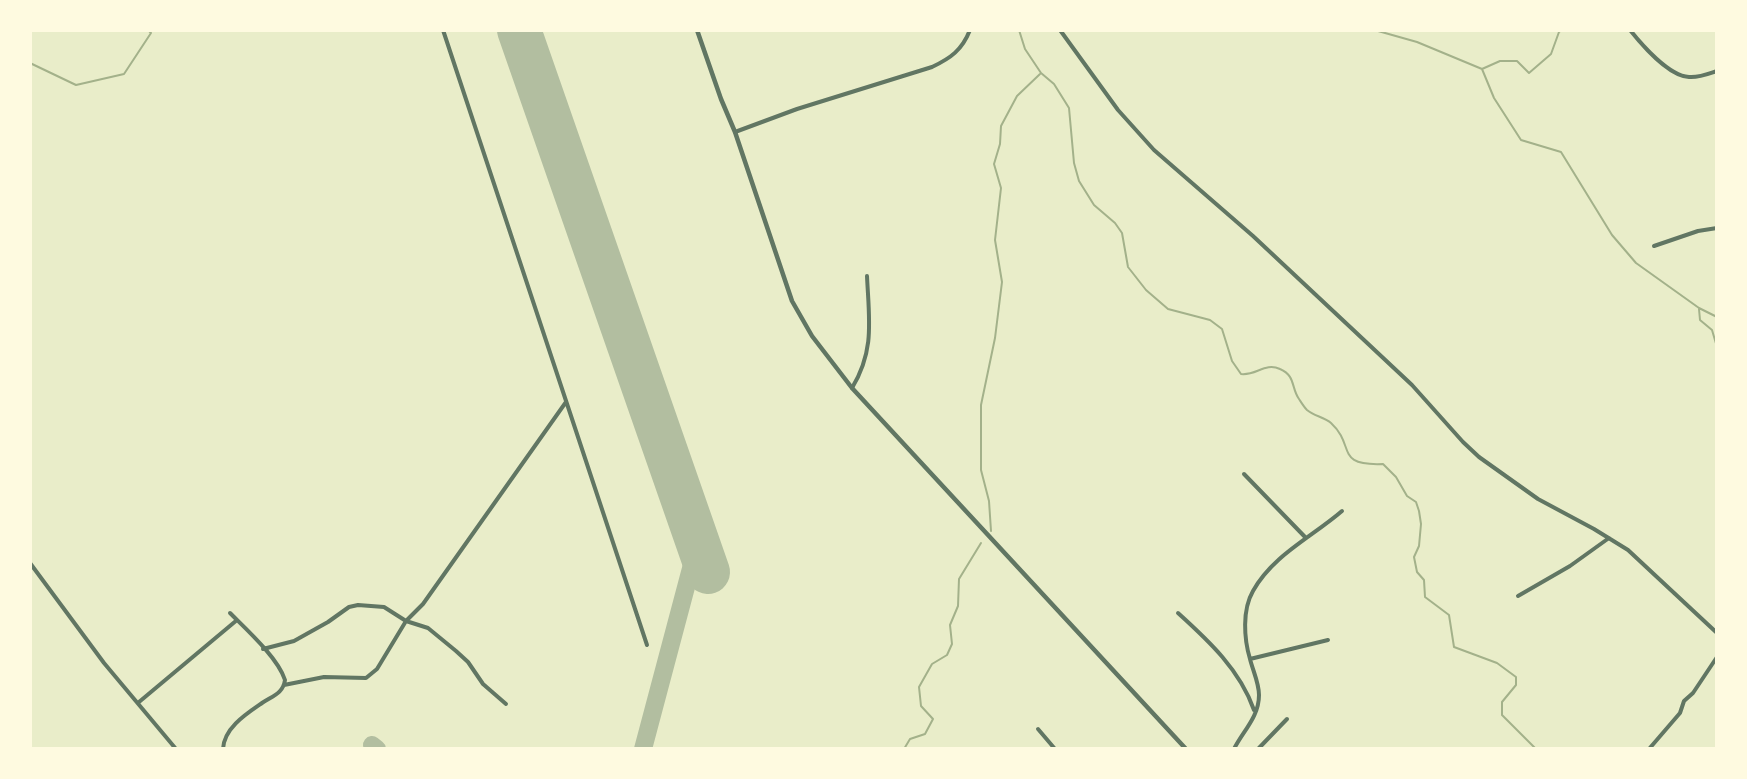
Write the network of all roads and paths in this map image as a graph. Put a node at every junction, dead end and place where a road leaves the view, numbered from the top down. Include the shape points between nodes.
1 (443, 30) edge
2 (697, 30) edge
3 (970, 30) edge
4 (1060, 30) edge
5 (1630, 30) edge
6 (1717, 71) edge
7 (735, 132) junction
8 (1717, 228) edge
9 (1654, 246) dead end
10 (867, 276) dead end
11 (852, 388) junction
12 (567, 401) junction
13 (1244, 474) dead end
14 (1342, 511) dead end
15 (1306, 538) junction
16 (1610, 538) junction
17 (30, 563) edge
18 (1518, 596) dead end
19 (230, 613) dead end
20 (1178, 613) dead end
21 (237, 620) junction
22 (406, 621) junction
23 (1717, 633) edge
24 (1328, 640) dead end
25 (647, 645) dead end
26 (263, 649) junction
27 (1717, 657) edge
28 (1250, 659) junction
29 (284, 685) junction
30 (139, 702) junction
31 (506, 704) dead end
32 (1255, 712) junction
33 (1287, 719) dead end
34 (1038, 729) dead end
35 (176, 749) edge
36 (223, 749) edge
37 (1055, 749) edge
38 (1186, 749) edge
39 (1234, 749) edge
40 (1258, 749) edge
41 (1649, 749) edge

1 - 12 street
2 - 7 street
3 - 7 street via 953,56 933,67
4 - 16 street via 1111,101 1154,150 1253,236 1412,385 1463,442 1538,499
5 - 6 street via 1661,62 1683,76 1692,78
7 - 11 street via 792,301 812,336
8 - 9 street
10 - 11 street via 867,350 862,372
11 - 38 street
12 - 22 street via 423,604
12 - 25 street
13 - 15 street
14 - 15 street
15 - 28 street via 1271,567 1251,594 1245,622
16 - 18 street
16 - 23 street via 1629,550
17 - 30 street via 104,663
19 - 21 street
20 - 32 street via 1231,666 1248,692
21 - 26 street
21 - 30 street
22 - 26 street via 384,607 358,605 294,641
22 - 29 street via 377,669 366,678 324,677
22 - 31 street via 428,628 456,651 483,684
24 - 28 street
26 - 29 street via 282,671
27 - 41 street via 1694,693 1684,701 1680,713
28 - 32 street via 1258,694
29 - 36 street via 224,736
30 - 35 street
32 - 39 street
33 - 40 street
34 - 37 street

